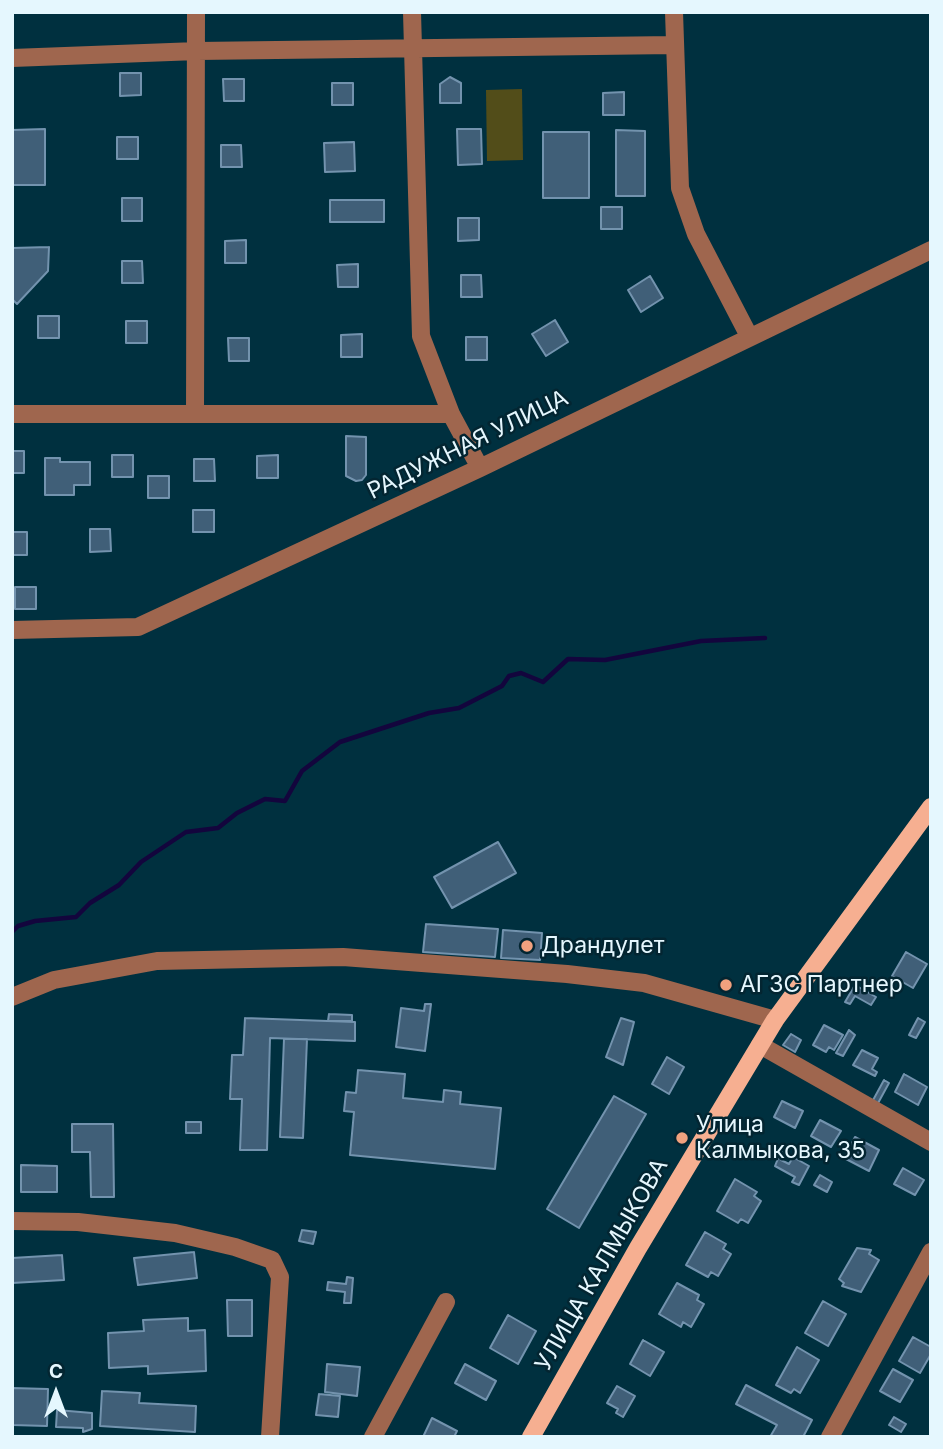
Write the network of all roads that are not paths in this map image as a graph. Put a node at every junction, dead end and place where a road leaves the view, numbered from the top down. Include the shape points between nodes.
1 (196, 12) edge
2 (412, 12) edge
3 (674, 12) edge
4 (674, 45) junction
5 (412, 49) junction
6 (197, 51) junction
7 (12, 58) edge
8 (931, 250) edge
9 (749, 336) junction
10 (195, 413) junction
11 (12, 414) edge
12 (451, 414) junction
13 (480, 468) junction
14 (12, 630) edge
15 (931, 807) edge
16 (12, 997) edge
17 (775, 1020) junction
18 (760, 1045) junction
19 (931, 1142) edge
20 (12, 1221) edge
21 (931, 1252) edge
22 (446, 1302) dead end
23 (270, 1437) edge
24 (373, 1437) edge
25 (531, 1437) edge
26 (831, 1437) edge

1 - 6 street
2 - 5 street
3 - 4 street
4 - 5 street
4 - 9 street via 680,188 696,234
5 - 6 street
5 - 12 street via 421,336
6 - 7 street
6 - 10 street
8 - 9 street, РАДУЖНАЯ УЛИЦА
9 - 13 street, РАДУЖНАЯ УЛИЦА
10 - 11 street
10 - 12 street
12 - 13 street
13 - 14 street, РАДУЖНАЯ УЛИЦА via 138,627
15 - 17 main road, УЛИЦА КАЛМЫКОВА
16 - 17 street via 54,980 157,961 342,957 644,983
17 - 18 main road, УЛИЦА КАЛМЫКОВА
18 - 19 street
18 - 25 main road, УЛИЦА КАЛМЫКОВА
20 - 23 street via 78,1222 175,1233 272,1260 280,1277
21 - 26 street
22 - 24 street

